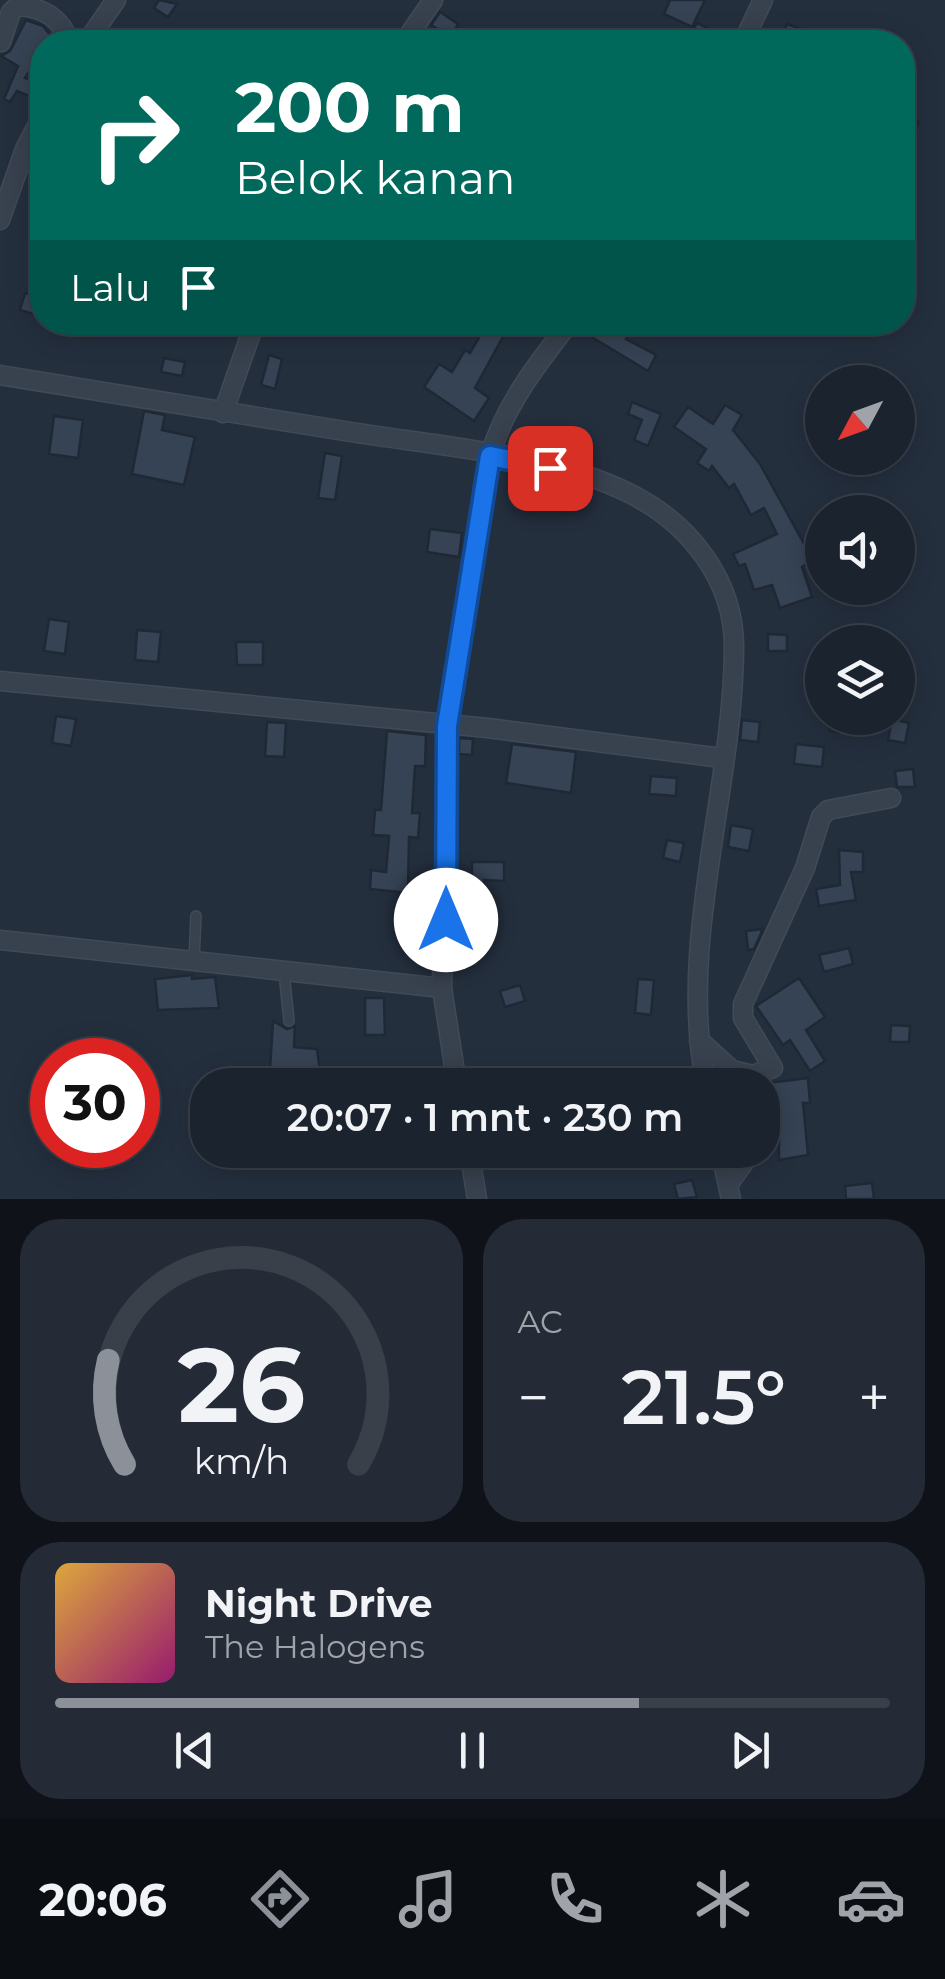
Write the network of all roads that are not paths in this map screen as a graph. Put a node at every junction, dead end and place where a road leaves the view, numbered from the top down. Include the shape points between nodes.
1 (116, 0) edge
2 (433, 0) edge
3 (762, 0) edge
4 (62, 30) edge
5 (95, 30) edge
6 (412, 30) edge
7 (748, 30) edge
8 (2, 42) edge
9 (30, 139) edge
10 (0, 220) edge
11 (250, 335) edge
12 (560, 335) edge
13 (0, 375) edge
14 (223, 413) junction
15 (490, 456) junction
16 (0, 681) edge
17 (447, 726) junction
18 (722, 758) junction
19 (892, 798) dead end
20 (196, 916) dead end
21 (0, 940) edge
22 (194, 960) junction
23 (284, 972) junction
24 (442, 988) junction
25 (288, 1021) dead end
26 (699, 1040) junction
27 (454, 1068) edge
28 (703, 1068) edge
29 (730, 1068) edge
30 (773, 1068) edge
31 (471, 1168) edge
32 (743, 1168) edge
33 (730, 1192) edge
34 (477, 1199) edge

1 - 5 street
2 - 6 street
3 - 7 street
4 - 8 street via 56,20 26,6 11,12
9 - 10 street
11 - 14 street
12 - 15 street via 520,390
13 - 14 street
14 - 15 street
15 - 17 street
15 - 18 street via 630,494 697,545 722,584 735,644
16 - 17 street
17 - 18 street
17 - 24 street
18 - 26 street
19 - 30 street via 828,810 820,818 805,868 743,1004 743,1018
20 - 22 lane
21 - 22 street
22 - 23 street
23 - 24 street
23 - 25 lane
24 - 27 street
26 - 28 street
26 - 29 street
31 - 34 street
32 - 33 street

